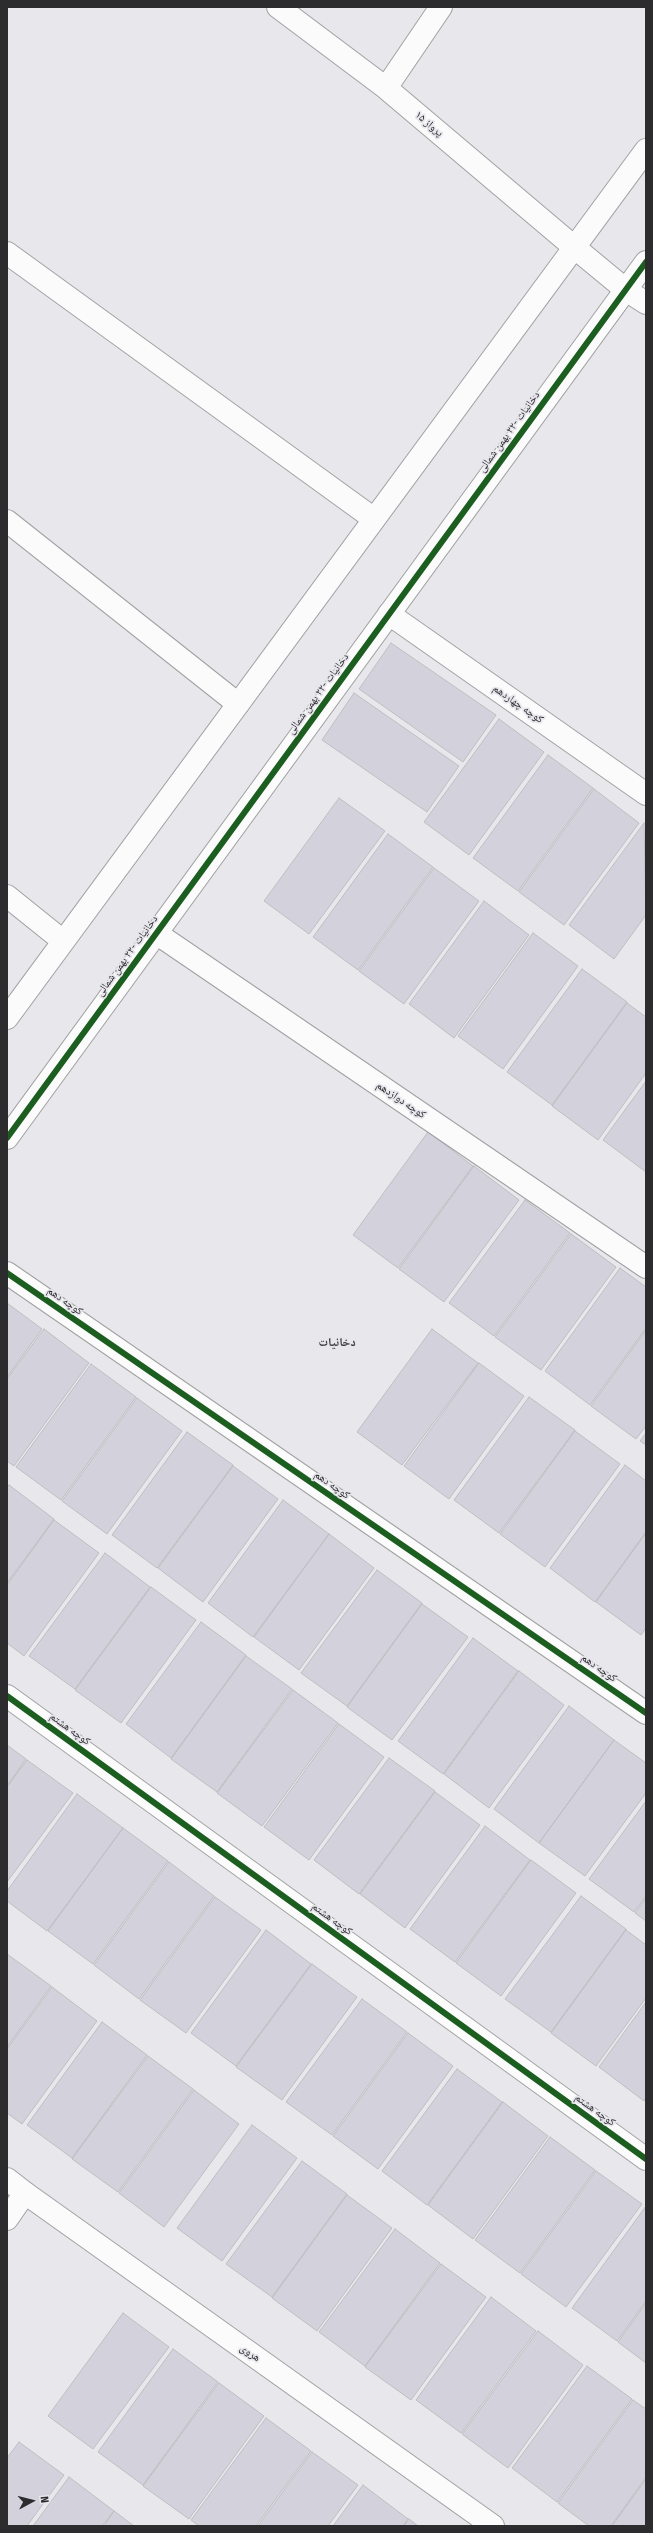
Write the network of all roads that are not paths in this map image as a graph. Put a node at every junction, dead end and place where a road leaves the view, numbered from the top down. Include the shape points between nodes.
1 (278, 7) edge
2 (441, 7) edge
3 (386, 88) junction
4 (646, 150) edge
5 (574, 247) junction
6 (7, 253) edge
7 (646, 262) edge
8 (626, 290) junction
9 (646, 303) edge
10 (374, 519) junction
11 (7, 521) edge
12 (389, 614) junction
13 (238, 704) junction
14 (646, 794) edge
15 (7, 896) edge
16 (156, 933) junction
17 (63, 942) junction
18 (7, 1018) edge
19 (7, 1138) edge
20 (646, 1267) edge
21 (7, 1273) edge
22 (7, 1696) edge
23 (646, 1713) edge
24 (646, 2159) edge
25 (7, 2179) edge
26 (25, 2193) junction
27 (7, 2219) edge
28 (493, 2526) edge

1 - 3 street, پرواز ۱۵
2 - 3 street
3 - 5 street, پرواز ۱۵
4 - 5 street
5 - 8 street, پرواز ۱۵
5 - 10 street
6 - 10 street
7 - 8 street, دخانیات -۲۲ بهمن شمالی
8 - 9 street, پرواز ۱۵
8 - 12 street, دخانیات -۲۲ بهمن شمالی
10 - 13 street
11 - 13 street
12 - 14 street, کوچه چهاردهم
12 - 16 street, دخانیات -۲۲ بهمن شمالی
13 - 17 street
15 - 17 street
16 - 19 street, دخانیات -۲۲ بهمن شمالی
16 - 20 street, کوچه دوازدهم
17 - 18 street
21 - 23 street, کوچه دهم
22 - 24 street, کوچه هشتم
25 - 26 street, هروی
26 - 27 street
26 - 28 street, هروی

